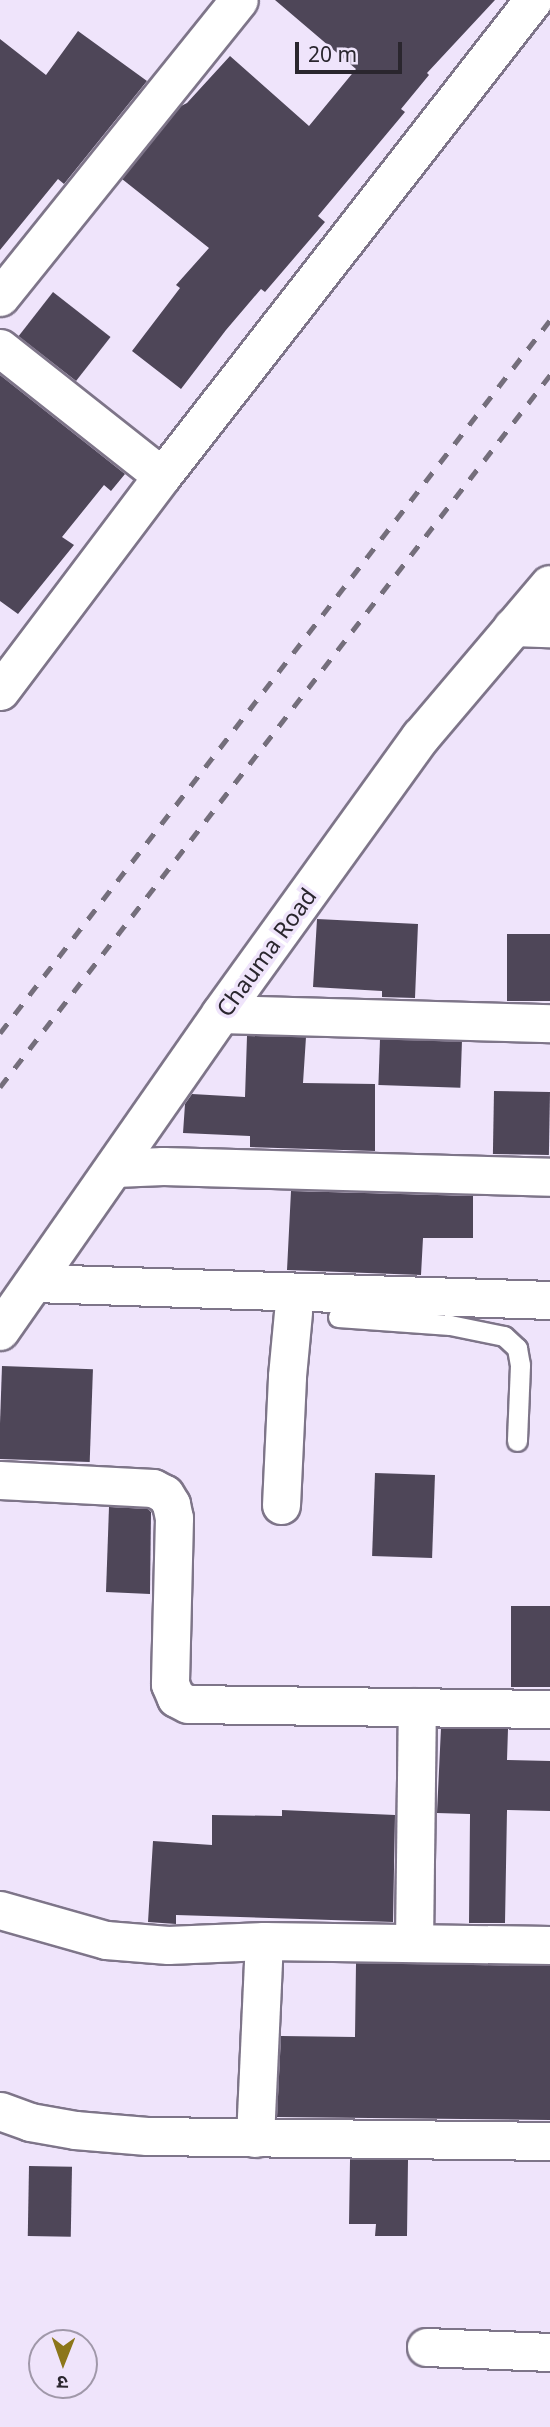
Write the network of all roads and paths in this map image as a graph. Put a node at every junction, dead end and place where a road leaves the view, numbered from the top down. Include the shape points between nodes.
1 (239, 0) edge
2 (533, 0) edge
3 (0, 297) edge
4 (0, 348) edge
5 (162, 477) junction
6 (550, 585) edge
7 (512, 627) junction
8 (550, 628) edge
9 (0, 691) edge
10 (221, 1014) junction
11 (550, 1023) edge
12 (115, 1168) junction
13 (550, 1177) edge
14 (35, 1283) junction
15 (550, 1300) edge
16 (313, 1308) junction
17 (244, 1311) dead end
18 (0, 1331) edge
19 (517, 1441) dead end
20 (0, 1480) edge
21 (281, 1505) dead end
22 (417, 1707) junction
23 (550, 1709) edge
24 (0, 1910) edge
25 (264, 1941) junction
26 (414, 1944) junction
27 (550, 1945) edge
28 (0, 2111) edge
29 (255, 2138) junction
30 (550, 2141) edge
31 (425, 2347) dead end
32 (550, 2352) edge

1 - 3 street
2 - 5 street
4 - 5 street
5 - 9 street
6 - 7 street, Chauma Road
7 - 8 street
7 - 10 street, Chauma Road via 421,737
10 - 11 street
10 - 12 street, Chauma Road
12 - 13 street
12 - 14 street, Chauma Road
14 - 16 street
14 - 18 street, Chauma Road
15 - 16 street
16 - 17 street
16 - 19 lane via 504,1336 517,1348 520,1366
16 - 21 street via 287,1376
20 - 22 street via 153,1488 164,1494 174,1518 170,1684 176,1698 188,1704
22 - 23 street
22 - 26 street
24 - 25 street via 106,1940 168,1945
25 - 26 street
25 - 29 street
26 - 27 street
28 - 29 street via 75,2130
29 - 30 street
31 - 32 street

